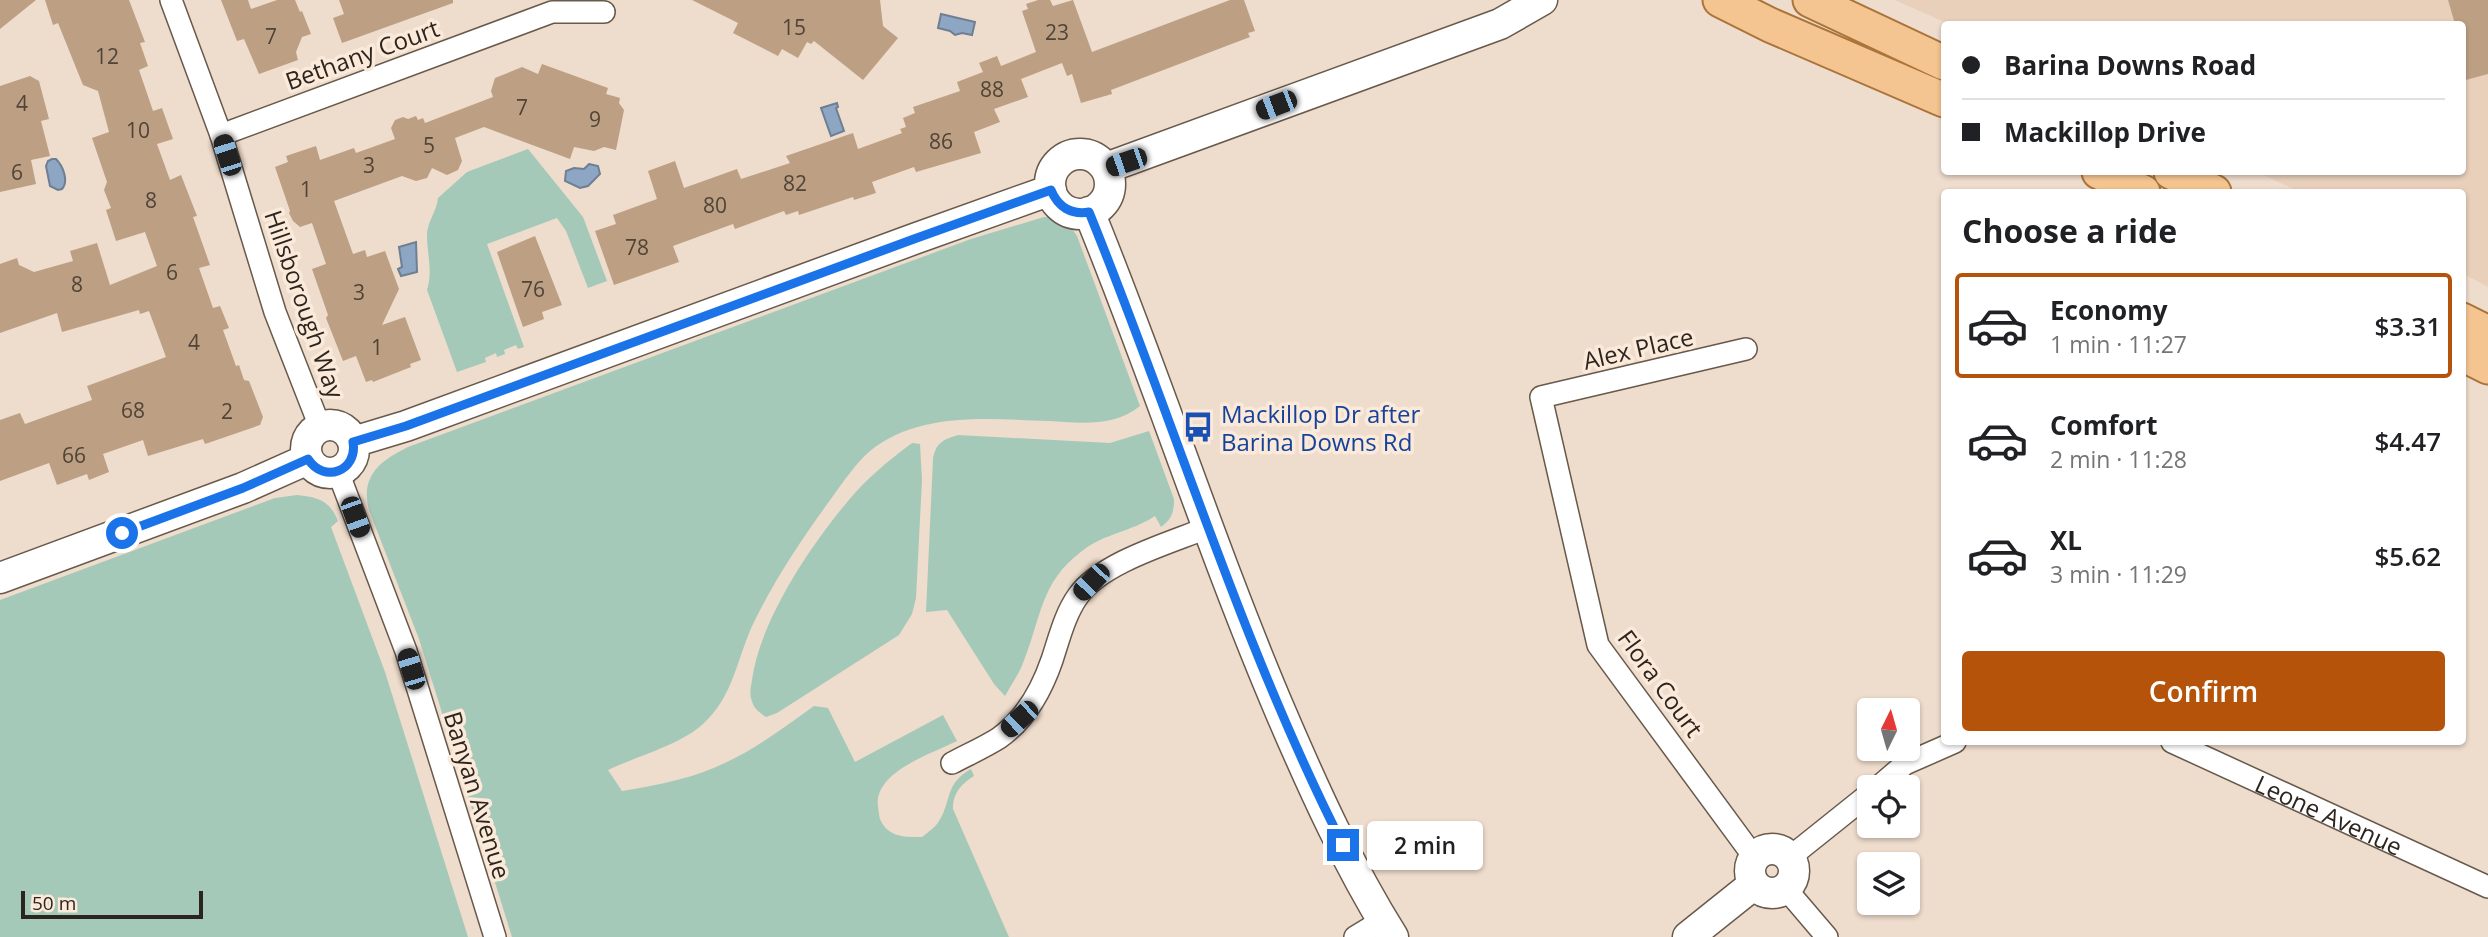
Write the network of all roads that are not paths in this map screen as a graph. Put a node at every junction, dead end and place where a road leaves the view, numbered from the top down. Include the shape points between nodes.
1 (171, 0) edge
2 (1542, 0) edge
3 (1720, 0) edge
4 (1810, 0) edge
5 (604, 12) dead end
6 (1941, 62) edge
7 (1941, 99) edge
8 (221, 135) junction
9 (1106, 168) junction
10 (2106, 175) edge
11 (2177, 175) edge
12 (2136, 189) edge
13 (2208, 189) edge
14 (1051, 190) junction
15 (1089, 212) junction
16 (2466, 322) edge
17 (2488, 333) edge
18 (1746, 349) dead end
19 (2466, 356) edge
20 (2488, 367) edge
21 (1541, 397) joint
22 (320, 427) junction
23 (353, 442) junction
24 (308, 459) junction
25 (338, 472) junction
26 (1209, 527) junction
27 (0, 578) edge
28 (1948, 745) edge
29 (2179, 745) edge
30 (952, 763) dead end
31 (1892, 775) edge
32 (1857, 804) edge
33 (1789, 858) junction
34 (1753, 871) junction
35 (2488, 887) edge
36 (1786, 889) junction
37 (1388, 928) edge
38 (495, 937) edge
39 (1355, 937) edge
40 (1688, 937) edge
41 (1827, 937) edge

1 - 8 street, Hillsborough Way
2 - 9 street via 1500,24
3 - 7 main road
4 - 6 main road
5 - 8 street, Bethany Court via 552,12
8 - 22 street, Hillsborough Way via 275,312
9 - 14 street via 1087,155 1069,156 1051,174
9 - 15 street via 1108,196
10 - 12 main road
11 - 13 main road
14 - 15 street via 1067,210
14 - 23 street
15 - 26 street
16 - 17 main road
18 - 21 street, Alex Place
19 - 20 main road
21 - 34 street, Flora Court via 1598,645
22 - 23 street via 339,427
22 - 24 street via 306,444
23 - 25 street via 351,461
24 - 25 street via 324,473
24 - 27 street via 243,488
25 - 38 street, Banyan Avenue via 406,651
26 - 30 street via 1111,567 1091,582 1065,620 1034,700 1000,737
26 - 37 street via 1240,617 1303,764
28 - 31 street via 1905,764
29 - 35 street, Leone Avenue
32 - 33 street
33 - 34 street via 1778,849 1765,849
33 - 36 street via 1793,880
34 - 36 street via 1763,892 1776,894
34 - 40 street
36 - 41 street
37 - 39 street

